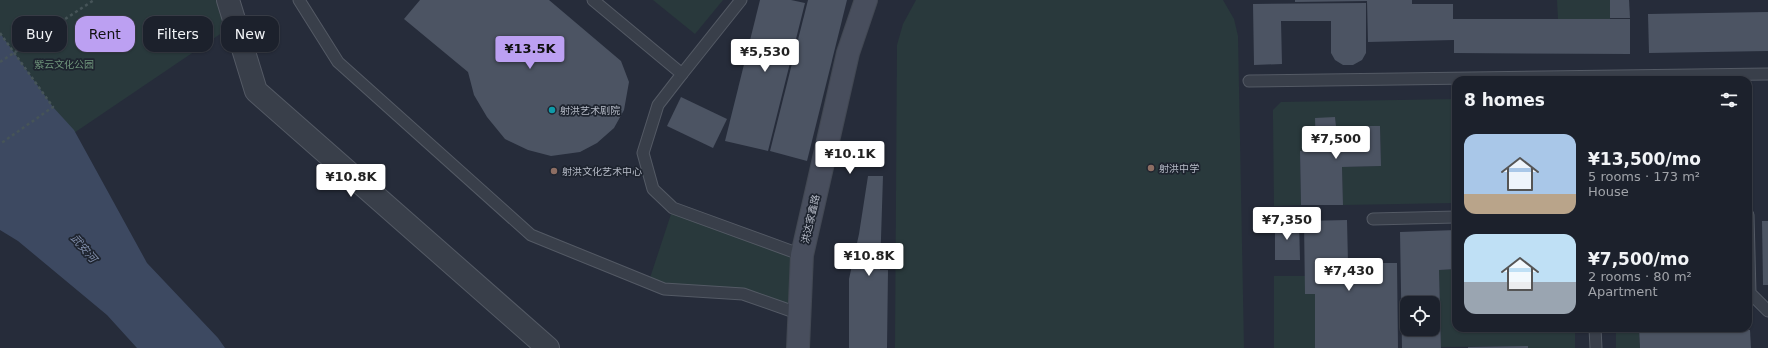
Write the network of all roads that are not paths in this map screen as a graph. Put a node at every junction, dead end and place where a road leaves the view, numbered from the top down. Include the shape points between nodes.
1 (228, 0) edge
2 (299, 0) edge
3 (593, 0) edge
4 (741, 0) edge
5 (866, 0) edge
6 (878, 0) edge
7 (682, 74) junction
8 (1768, 74) edge
9 (1752, 76) edge
10 (1452, 79) edge
11 (1248, 81) dead end
12 (1452, 217) edge
13 (1373, 219) dead end
14 (802, 255) junction
15 (1752, 295) edge
16 (1768, 311) edge
17 (800, 314) junction
18 (1595, 332) edge
19 (548, 348) edge
20 (798, 348) edge
21 (814, 348) edge
22 (1596, 348) edge

1 - 19 street via 256,91
2 - 17 lane via 338,62 531,235 664,289 743,294
3 - 7 lane
4 - 7 lane
5 - 14 main road, 洪达家鑫路 via 848,53
6 - 21 main road, 洪达家鑫路 via 859,56 815,258
7 - 14 lane via 658,105 642,153 653,189 673,208
8 - 9 lane
10 - 11 lane
12 - 13 lane
14 - 17 main road, 洪达家鑫路
15 - 16 lane
17 - 20 main road, 洪达家鑫路
18 - 22 lane

